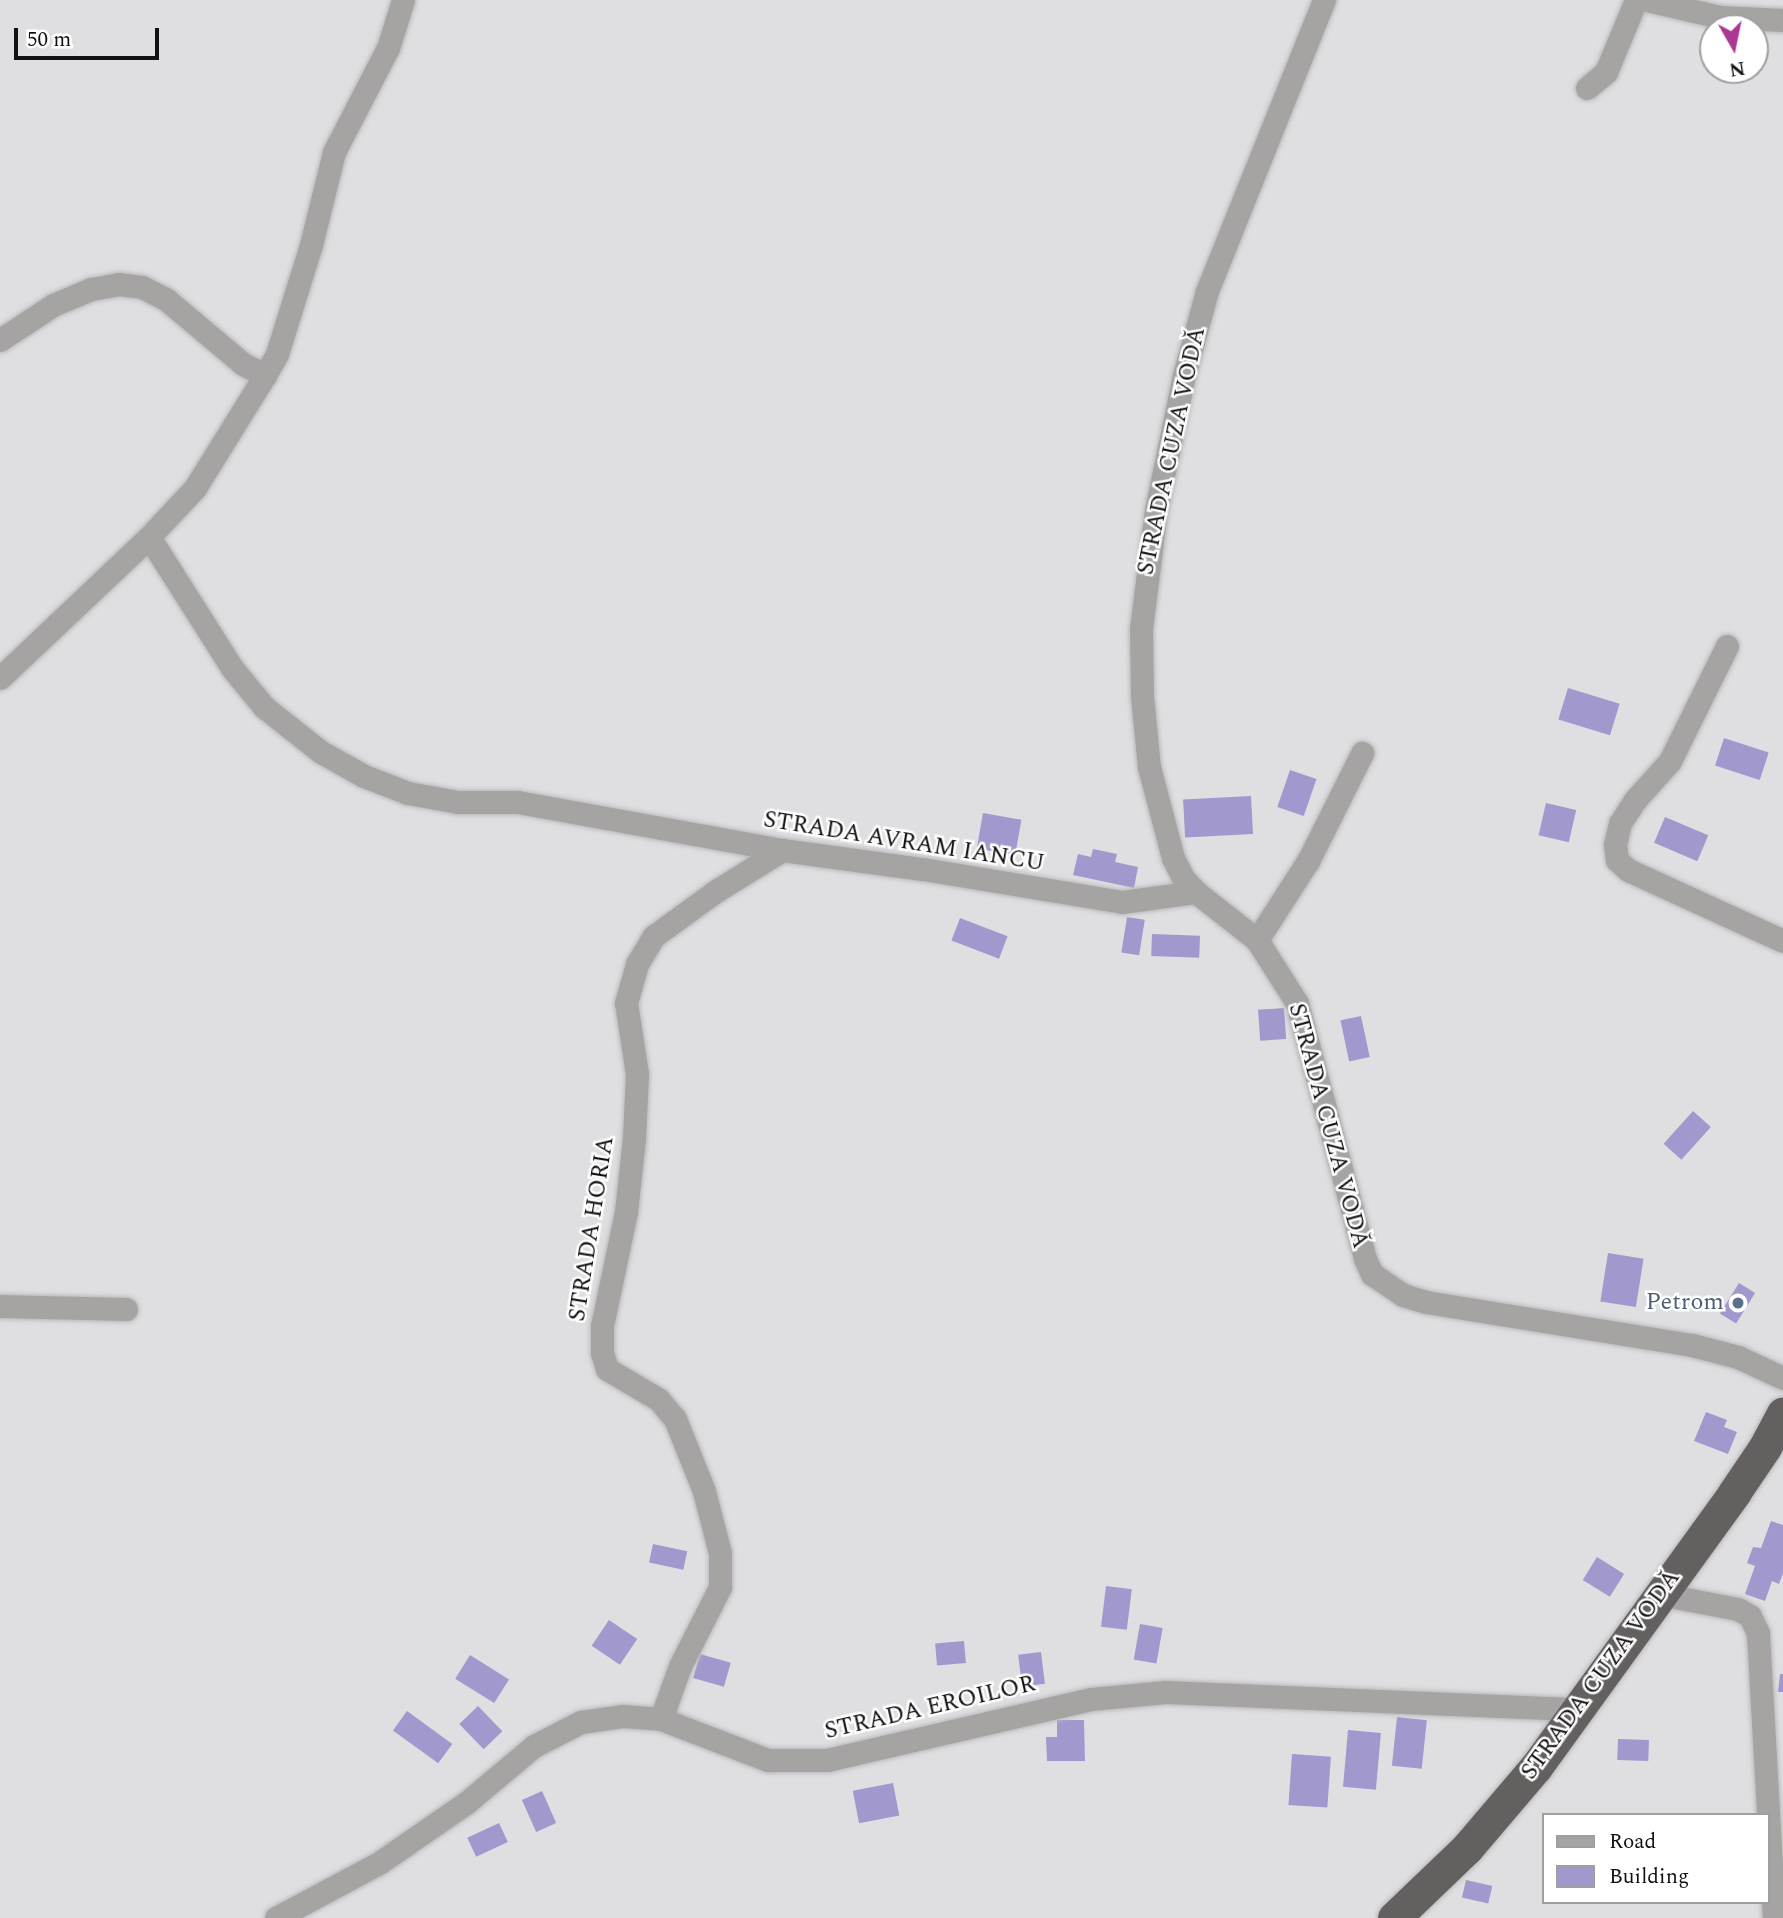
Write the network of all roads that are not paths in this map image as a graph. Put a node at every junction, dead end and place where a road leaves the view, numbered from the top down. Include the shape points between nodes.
1 (403, 0) edge
2 (1324, 0) edge
3 (1636, 0) edge
4 (1647, 0) edge
5 (1783, 20) edge
6 (1587, 88) dead end
7 (0, 340) edge
8 (265, 375) junction
9 (149, 537) junction
10 (1727, 646) dead end
11 (0, 678) edge
12 (1362, 753) dead end
13 (782, 850) junction
14 (1196, 892) junction
15 (1257, 940) junction
16 (1783, 941) edge
17 (0, 1306) edge
18 (127, 1309) dead end
19 (1783, 1378) edge
20 (1783, 1413) edge
21 (1660, 1594) junction
22 (1578, 1709) junction
23 (661, 1718) junction
24 (1768, 1813) edge
25 (1769, 1829) edge
26 (276, 1918) edge
27 (1394, 1918) edge
28 (1774, 1918) edge

1 - 8 street via 388,48 334,152 277,355
2 - 14 street, STRADA CUZA VODĂ via 1207,291 1184,375 1145,578 1140,629 1149,767 1173,858
3 - 6 street via 1606,72
4 - 5 street via 1720,17
7 - 8 street via 53,304 91,289 142,287 167,300 243,364
8 - 9 street via 195,488
9 - 11 street
9 - 13 street, STRADA AVRAM IANCU via 232,668 264,707 321,752 364,776 408,793 457,802 518,802
10 - 16 street via 1676,750 1620,823 1617,860 1628,870
12 - 15 street via 1308,861
13 - 14 street, STRADA AVRAM IANCU via 1122,902
13 - 23 street, STRADA HORIA via 653,936 637,964 626,1003 637,1074 634,1139 626,1212 602,1326 602,1353 607,1369 658,1399 676,1419 704,1491 720,1553 720,1587 680,1666
14 - 15 street, STRADA CUZA VODĂ
15 - 19 street, STRADA CUZA VODĂ via 1297,1003 1364,1259 1372,1274 1403,1295 1426,1302 1692,1345 1738,1357
17 - 18 street
20 - 21 highway, STRADA CUZA VODĂ via 1734,1493
21 - 22 highway, STRADA CUZA VODĂ
21 - 24 street via 1738,1609 1750,1616 1758,1633
22 - 23 street, STRADA EROILOR via 1166,1692 1091,1699 827,1760 768,1760
22 - 27 highway, STRADA CUZA VODĂ via 1492,1820
23 - 26 street, STRADA EROILOR via 622,1716 581,1722 534,1746 466,1803 379,1863
25 - 28 street

